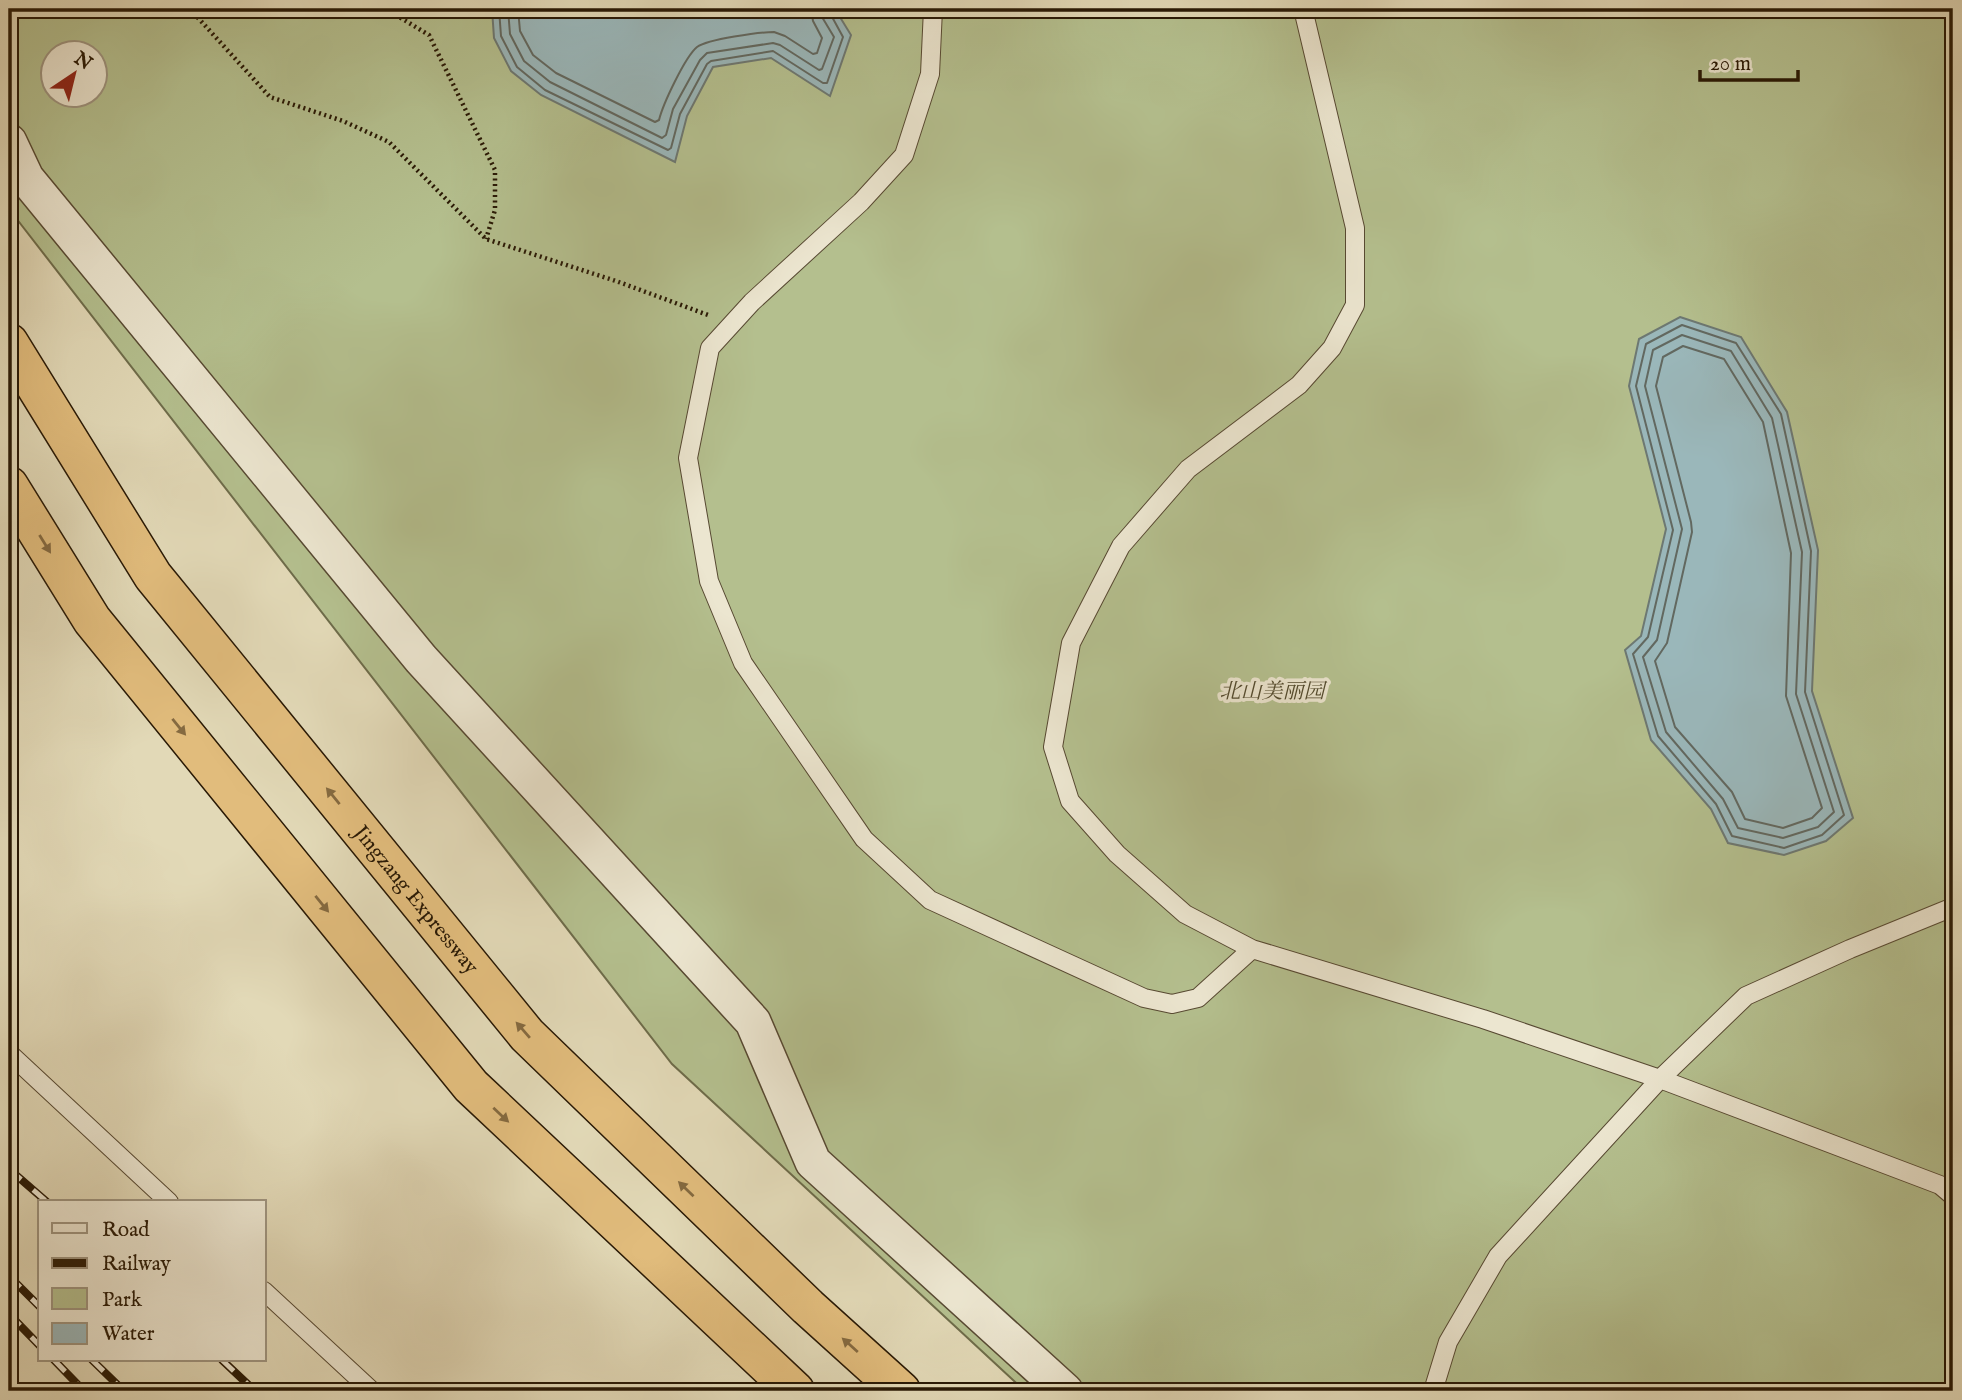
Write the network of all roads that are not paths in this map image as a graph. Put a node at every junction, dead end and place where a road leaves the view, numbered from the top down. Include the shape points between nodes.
1 (933, 9) edge
2 (1303, 9) edge
3 (9, 142) edge
4 (9, 343) edge
5 (9, 486) edge
6 (1953, 907) edge
7 (1252, 949) junction
8 (9, 1053) edge
9 (1660, 1079) junction
10 (1953, 1196) edge
11 (167, 1200) edge
12 (266, 1293) edge
13 (372, 1391) edge
14 (795, 1391) edge
15 (901, 1391) edge
16 (1065, 1391) edge
17 (1433, 1391) edge

1 - 7 lane via 930,74 904,155 710,348 688,458 709,580 743,663 864,839 930,900 1144,998 1171,1004 1198,998
2 - 7 lane via 1355,228 1355,304 1332,348 1298,384 1188,468 1121,546 1071,643 1053,747 1070,801 1117,854 1185,914
3 - 16 street via 26,178 421,659 753,1021 813,1162
15 -> 4 highway, Jingzang Expressway via 527,1035 153,576
5 -> 14 highway via 92,620 471,1086
6 - 9 lane via 1746,996
7 - 9 lane
8 - 11 lane
9 - 10 lane via 1940,1185
9 - 17 lane via 1498,1256 1448,1342
12 - 13 lane

